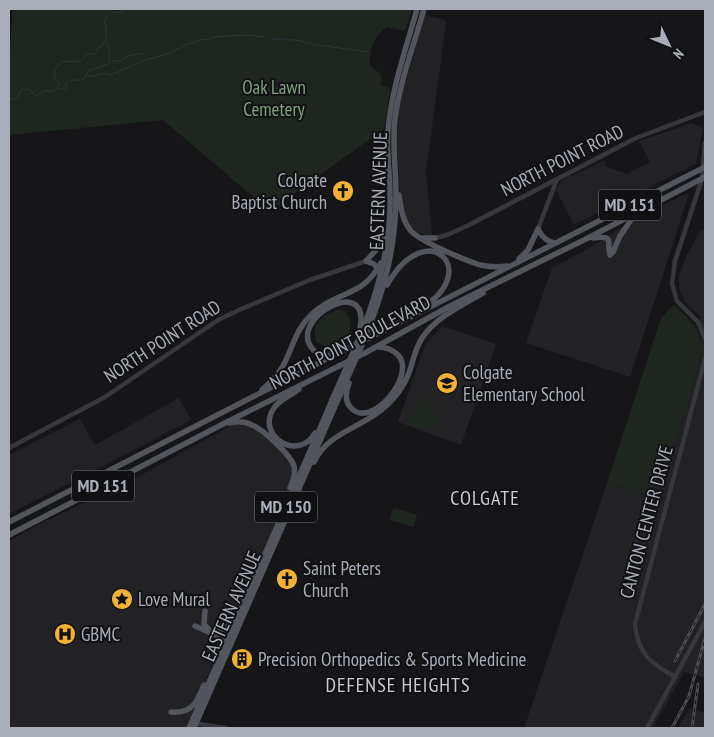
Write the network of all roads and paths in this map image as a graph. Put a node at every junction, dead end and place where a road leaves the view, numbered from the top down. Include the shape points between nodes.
1 (417, 9) edge
2 (424, 9) edge
3 (409, 50) junction
4 (395, 103) junction
5 (705, 112) edge
6 (705, 143) edge
7 (705, 166) edge
8 (704, 178) edge
9 (557, 179) junction
10 (396, 182) junction
11 (634, 214) junction
12 (389, 223) junction
13 (538, 229) junction
14 (420, 238) junction
15 (435, 238) joint
16 (588, 238) junction
17 (556, 243) junction
18 (385, 257) junction
19 (366, 261) junction
20 (512, 265) junction
21 (378, 269) junction
22 (513, 275) junction
23 (380, 277) junction
24 (382, 293) junction
25 (402, 320) junction
26 (705, 338) edge
27 (359, 343) junction
28 (367, 352) junction
29 (336, 355) junction
30 (705, 359) edge
31 (304, 384) junction
32 (257, 395) junction
33 (330, 404) junction
34 (225, 423) junction
35 (9, 448) edge
36 (306, 474) junction
37 (284, 511) junction
38 (9, 522) edge
39 (9, 535) edge
40 (241, 609) junction
41 (205, 611) dead end
42 (705, 622) edge
43 (195, 626) dead end
44 (211, 632) junction
45 (226, 644) junction
46 (224, 658) junction
47 (218, 662) junction
48 (676, 677) junction
49 (171, 712) dead end
50 (193, 726) edge
51 (226, 728) edge
52 (647, 728) edge

1 - 3 main road, EASTERN AVENUE / MD 150
2 - 3 main road, EASTERN AVENUE / MD 150
3 - 4 main road, EASTERN AVENUE / MD 150
4 - 10 main road, EASTERN AVENUE / MD 150
4 - 12 main road, EASTERN AVENUE / MD 150 via 387,142
5 - 9 street, NORTH POINT ROAD via 636,138
6 - 7 street via 702,164
7 - 8 street
7 - 17 main road, NORTH POINT BOULEVARD / MD 151
8 - 11 main road, NORTH POINT BOULEVARD / MD 151
8 - 26 street via 672,283 677,301 698,322
9 - 13 street
9 - 15 street, NORTH POINT ROAD via 467,226
10 - 14 main road via 403,218
10 - 24 main road, EASTERN AVENUE / MD 150 via 393,241
11 - 16 main road, NORTH POINT BOULEVARD / MD 151
11 - 16 main road via 610,255 606,237
12 - 18 main road, EASTERN AVENUE / MD 150
12 - 19 main road via 379,248
13 - 17 main road via 546,240
13 - 20 main road via 528,250
14 - 15 main road
14 - 20 main road via 480,264
16 - 22 main road, NORTH POINT BOULEVARD / MD 151
17 - 20 main road, NORTH POINT BOULEVARD / MD 151
18 - 21 main road
18 - 23 main road, EASTERN AVENUE / MD 150
19 - 21 main road
19 - 35 street, NORTH POINT ROAD via 310,280 224,317 106,397
20 - 25 main road, NORTH POINT BOULEVARD / MD 151
21 - 23 main road
21 - 32 main road via 365,285 331,300 312,314 297,333 283,365
22 - 28 main road, NORTH POINT BOULEVARD / MD 151
22 - 36 main road via 435,323 422,338 408,374 392,401 369,420 342,432 328,443
23 - 27 main road, EASTERN AVENUE / MD 150
24 - 25 main road via 394,272 411,256 431,250 445,257 449,271 445,285 429,303
24 - 27 main road, EASTERN AVENUE / MD 150
25 - 29 main road, NORTH POINT BOULEVARD / MD 151, bridge
27 - 28 main road via 346,395 350,407 361,414 371,412 385,401 398,384 403,369 401,358 394,351 384,347
27 - 29 main road via 360,313 350,302 336,304 311,323 307,339 317,353
27 - 33 main road, EASTERN AVENUE / MD 150
27 - 36 main road, EASTERN AVENUE / MD 150
28 - 31 main road, NORTH POINT BOULEVARD / MD 151, bridge
29 - 32 main road, NORTH POINT BOULEVARD / MD 151
30 - 48 street, CANTON CENTER DRIVE via 635,624 637,639 646,657
31 - 33 main road via 281,400 272,411 270,425 279,441 290,446 308,442
31 - 34 main road, NORTH POINT BOULEVARD / MD 151
32 - 38 main road, NORTH POINT BOULEVARD / MD 151
33 - 37 main road, EASTERN AVENUE / MD 150
34 - 37 main road via 254,425 290,459 294,474
34 - 39 main road, NORTH POINT BOULEVARD / MD 151
36 - 46 main road, EASTERN AVENUE / MD 150
37 - 40 main road, EASTERN AVENUE / MD 150
40 - 44 main road via 227,626
40 - 45 main road, EASTERN AVENUE / MD 150
41 - 44 main road via 204,624
42 - 48 street
43 - 44 main road
44 - 45 main road
45 - 46 main road
45 - 47 main road, EASTERN AVENUE / MD 150
46 - 50 main road, EASTERN AVENUE / MD 150
47 - 49 main road via 195,704 182,712
47 - 50 main road, EASTERN AVENUE / MD 150
48 - 52 street
50 - 51 street

